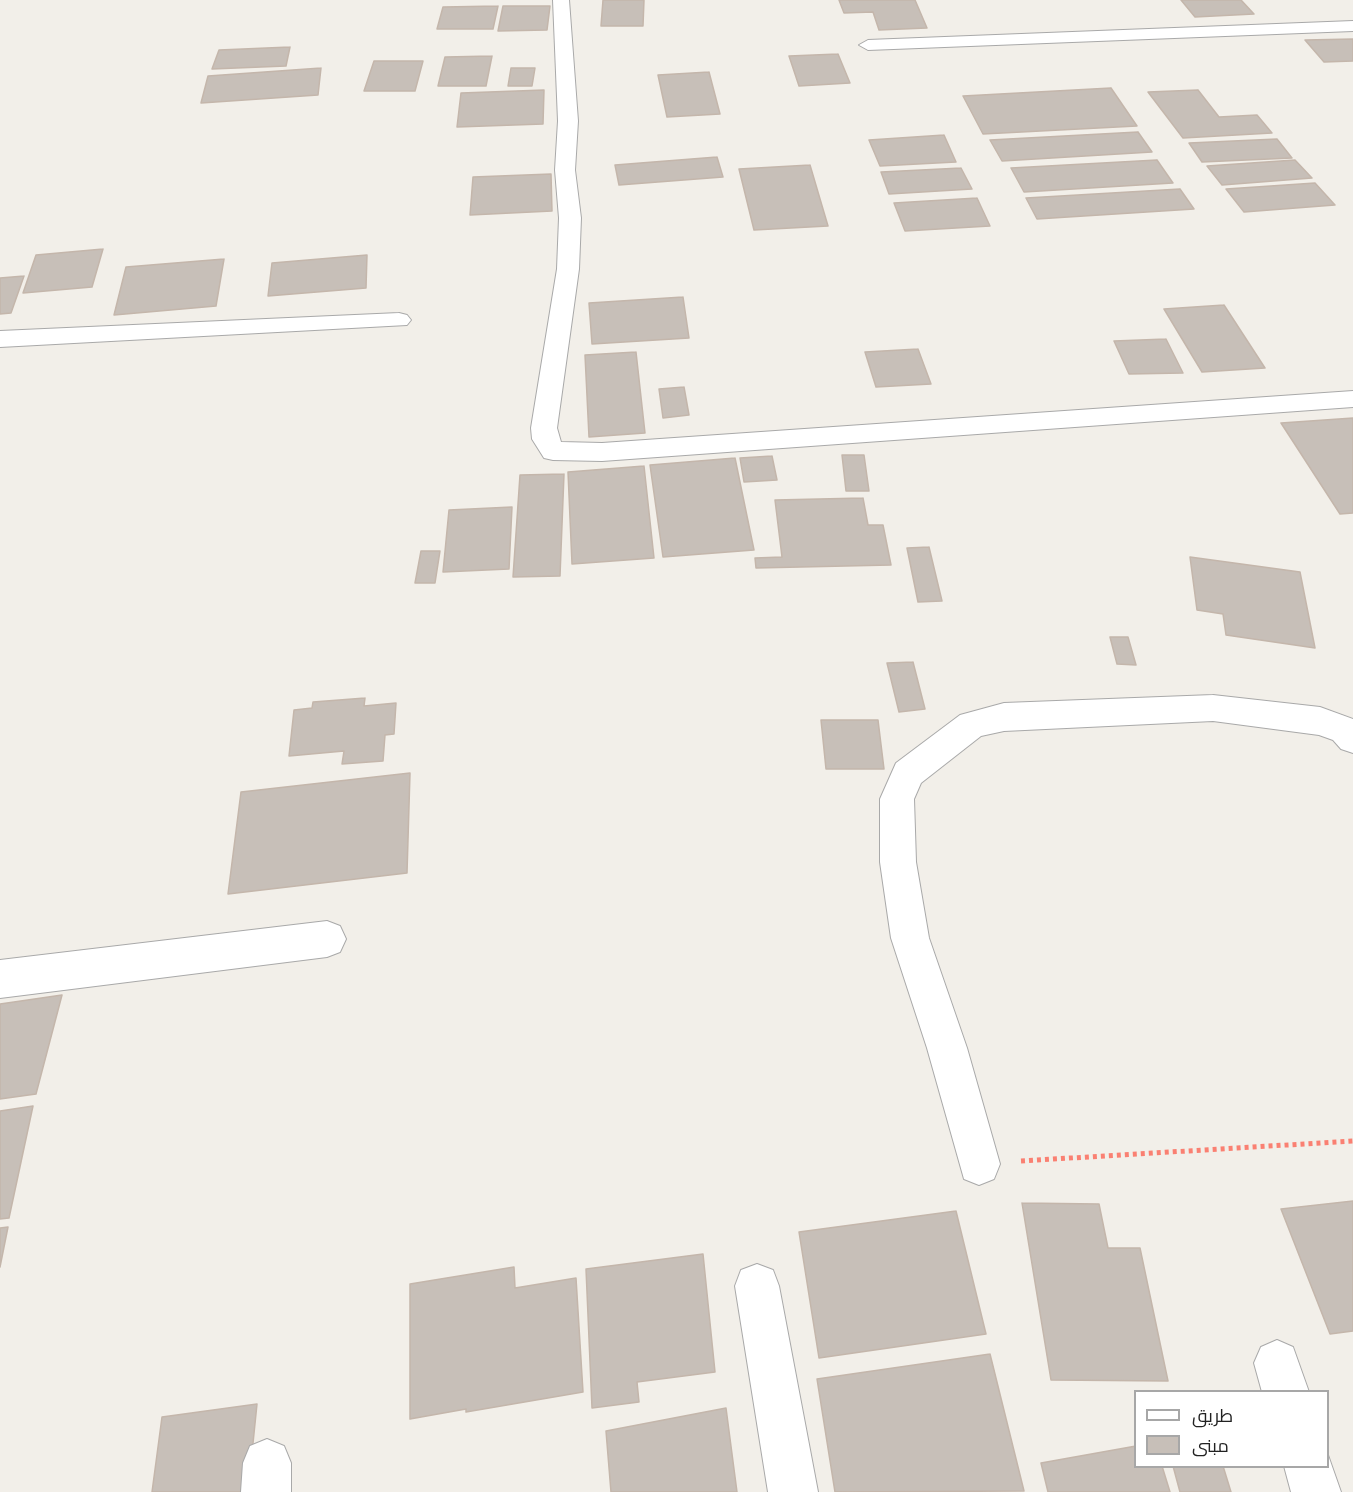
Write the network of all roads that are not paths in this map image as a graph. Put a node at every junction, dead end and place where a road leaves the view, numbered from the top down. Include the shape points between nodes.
1 (561, 0) edge
2 (1353, 26) edge
3 (868, 45) dead end
4 (399, 320) dead end
5 (0, 339) edge
6 (1353, 399) edge
7 (1353, 739) edge
8 (327, 939) dead end
9 (0, 979) edge
10 (979, 1164) road end
11 (758, 1286) dead end
12 (1308, 1468) edge
13 (794, 1492) edge
14 (1316, 1492) edge

1 - 6 street via 568,121 565,170 570,218 568,269 544,428 545,439 553,451 614,452
2 - 3 street
4 - 5 street
7 - 10 street via 1345,730 1320,721 1213,708 1014,716 972,725 908,773 897,799 898,862 910,938 947,1048
8 - 9 street
11 - 13 street
12 - 14 street

